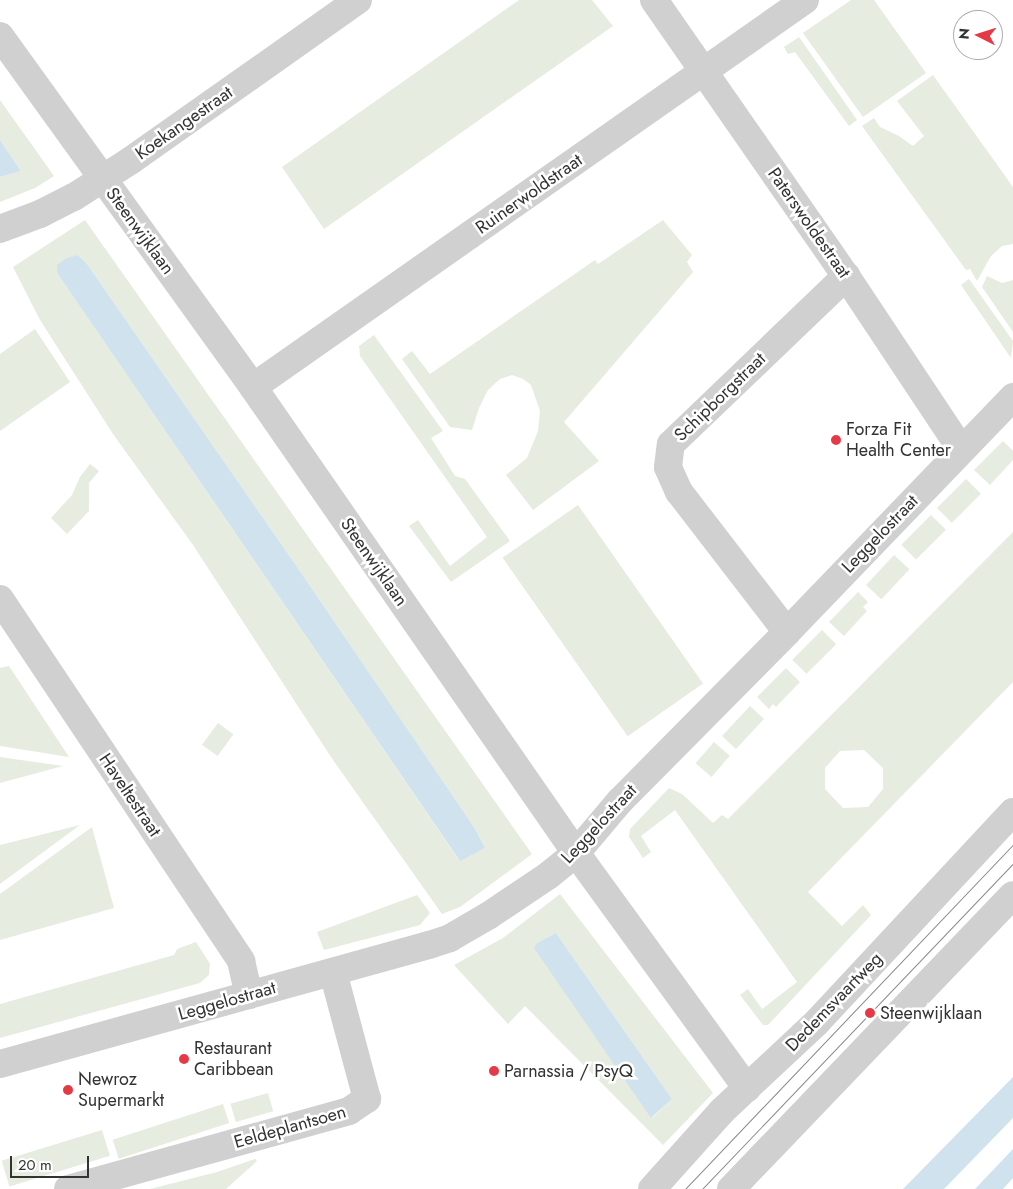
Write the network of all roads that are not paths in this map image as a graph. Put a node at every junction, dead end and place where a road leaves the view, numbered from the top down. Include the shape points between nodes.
1 (358, 0) edge
2 (654, 0) edge
3 (805, 0) edge
4 (0, 36) edge
5 (704, 72) junction
6 (102, 179) junction
7 (0, 229) edge
8 (846, 276) junction
9 (253, 387) junction
10 (1013, 396) edge
11 (961, 449) junction
12 (0, 599) edge
13 (787, 632) junction
14 (1013, 812) edge
15 (576, 853) junction
16 (1013, 895) edge
17 (333, 972) junction
18 (249, 995) junction
19 (0, 1064) edge
20 (747, 1088) junction
21 (78, 1188) edge
22 (652, 1189) edge
23 (731, 1189) edge

1 - 6 street, Koekangestraat
2 - 5 street, Paterswoldestraat
3 - 5 street, Ruinerwoldstraat
4 - 6 street, Steenwijklaan
5 - 8 street, Paterswoldestraat
5 - 9 street, Ruinerwoldstraat
6 - 7 street, Koekangestraat via 40,214
6 - 9 street, Steenwijklaan
8 - 11 street, Paterswoldestraat
8 - 13 street, Schipborgstraat via 671,444 668,467 679,492
9 - 15 street, Steenwijklaan
10 - 11 street, Leggelostraat
11 - 13 street, Leggelostraat
12 - 18 street, Haveltestraat via 241,961
13 - 15 street, Leggelostraat via 620,801
14 - 20 street, Dedemsvaartweg via 817,1022
15 - 17 street, Leggelostraat via 488,916 450,938
15 - 20 street, Steenwijklaan
16 - 23 street
17 - 18 street, Leggelostraat
17 - 21 street, Eeldeplantsoen via 367,1099 349,1111
18 - 19 street, Leggelostraat
20 - 22 street, Dedemsvaartweg

